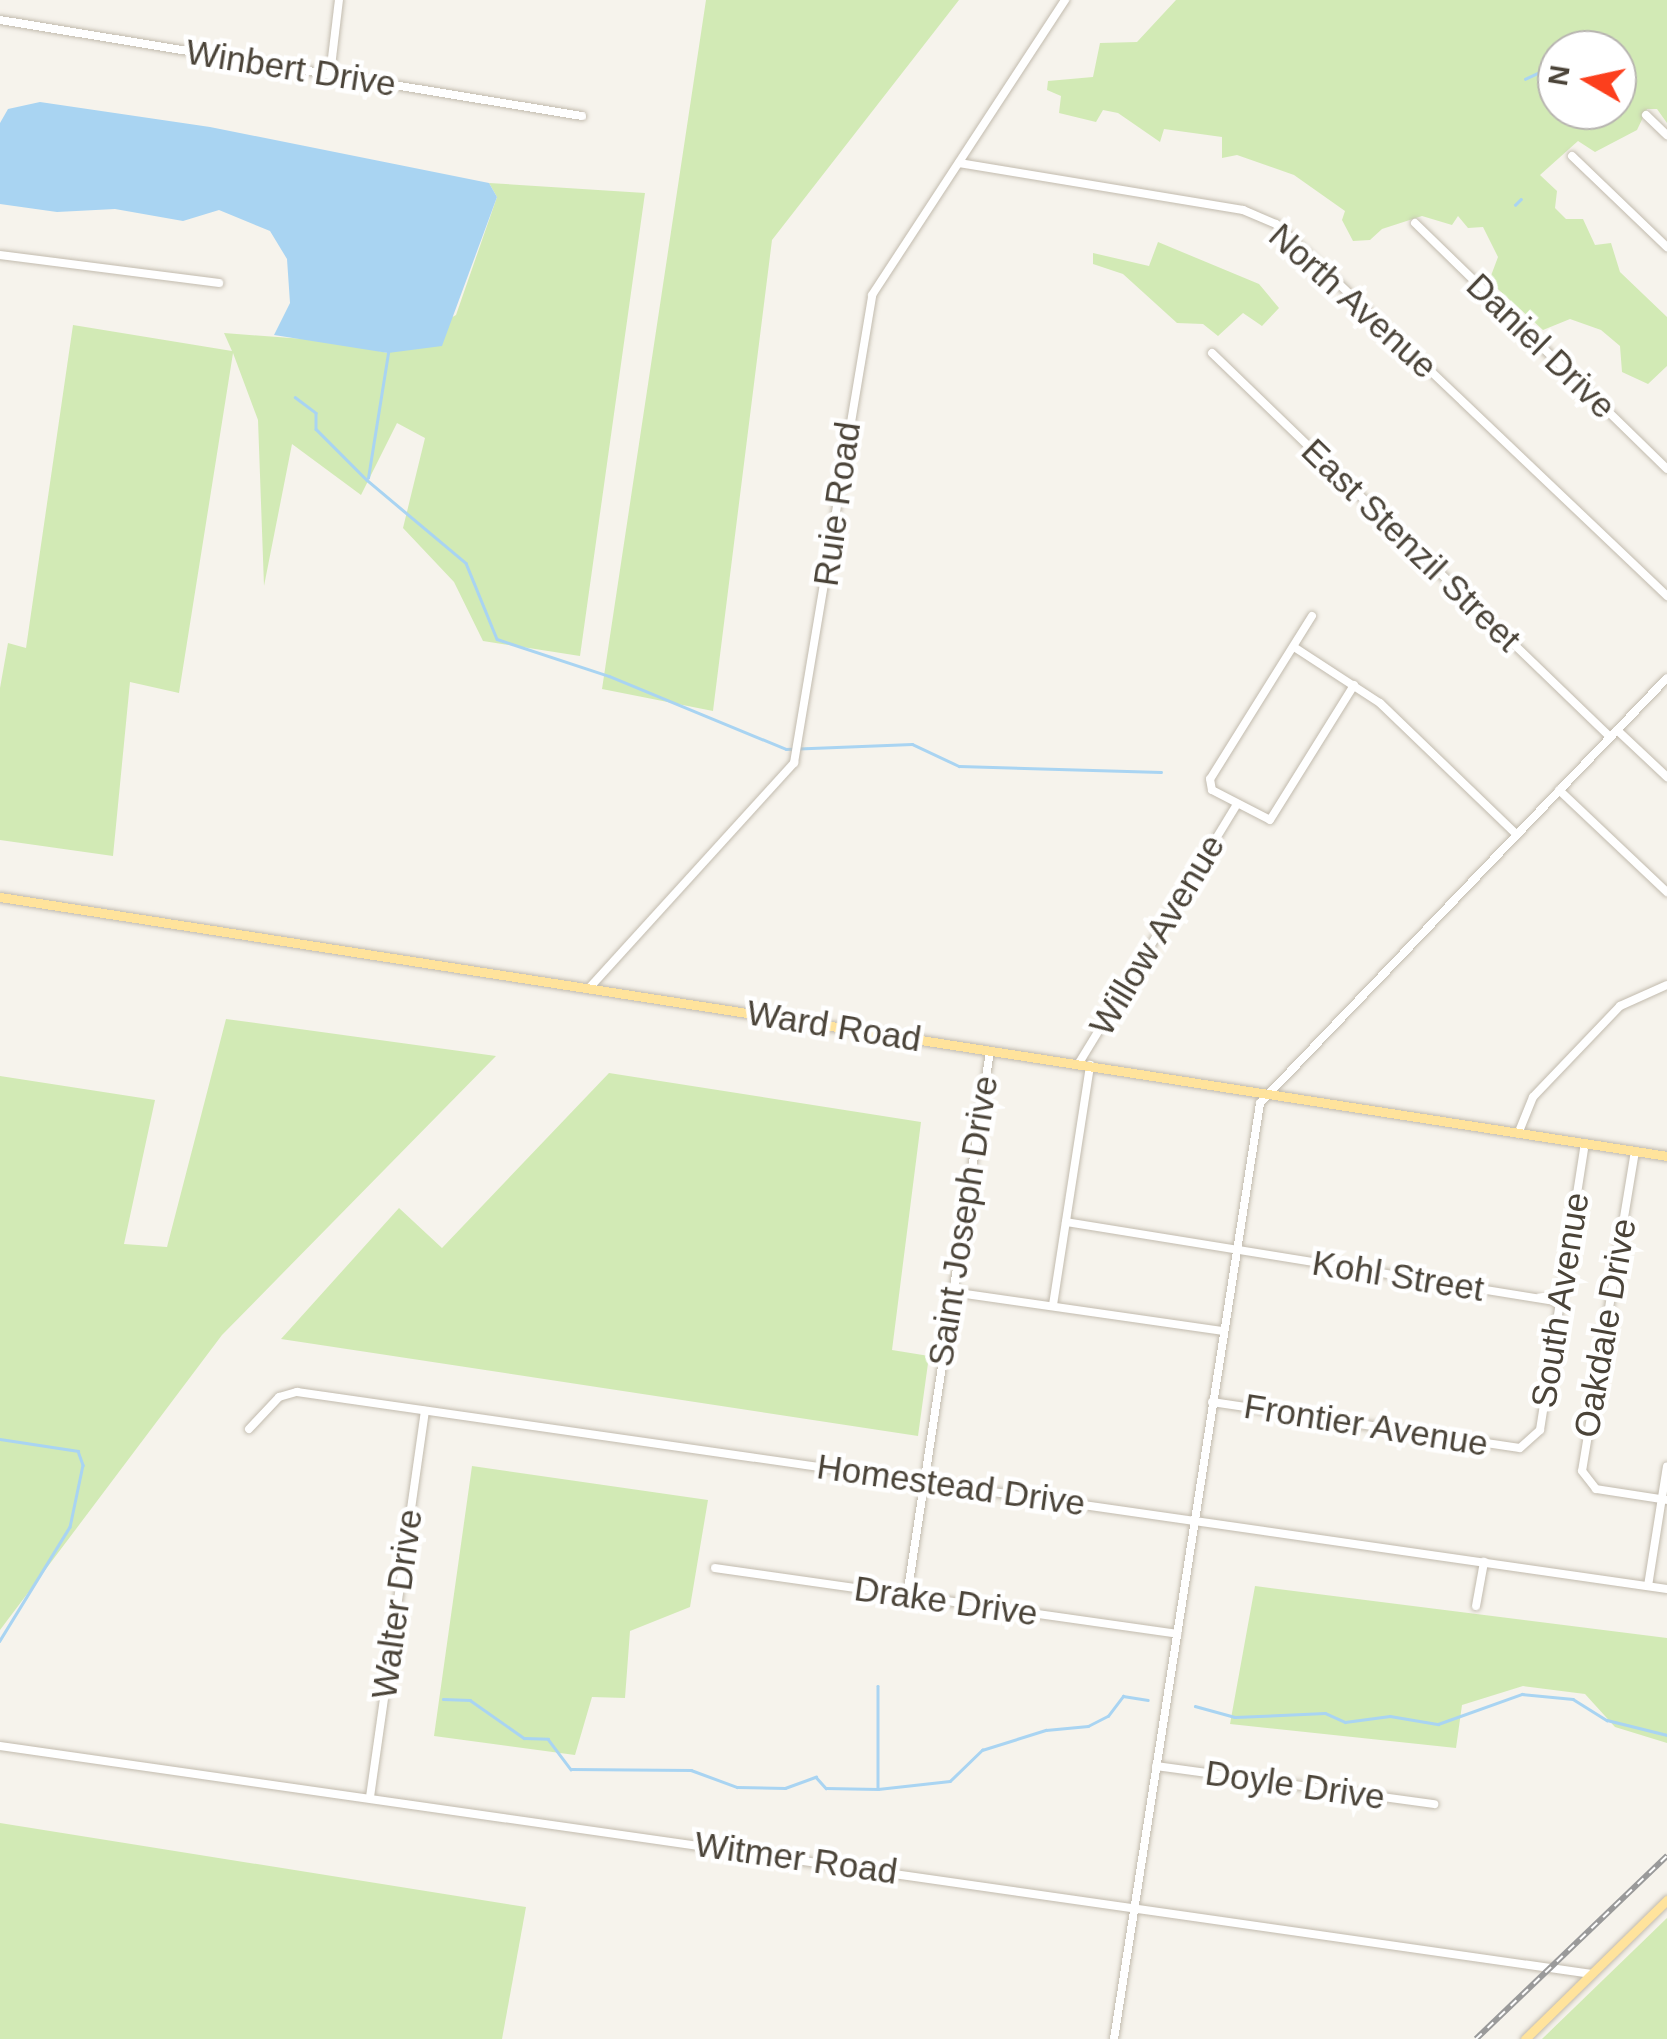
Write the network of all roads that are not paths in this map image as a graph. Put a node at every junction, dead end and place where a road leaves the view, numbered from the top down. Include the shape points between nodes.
1 (339, 0) edge
2 (1065, 0) edge
3 (0, 20) edge
4 (330, 75) junction
5 (1646, 115) dead end
6 (582, 116) dead end
7 (1667, 135) edge
8 (1572, 156) dead end
9 (959, 163) junction
10 (1415, 223) dead end
11 (1667, 247) edge
12 (0, 255) edge
13 (219, 283) dead end
14 (1212, 353) dead end
15 (1667, 468) edge
16 (1667, 596) edge
17 (1312, 616) dead end
18 (1294, 647) junction
19 (1667, 678) edge
20 (1354, 685) junction
21 (1618, 730) junction
22 (1610, 737) junction
23 (1667, 777) edge
24 (1559, 790) junction
25 (1235, 807) junction
26 (1516, 834) junction
27 (1667, 892) edge
28 (0, 897) edge
29 (1667, 985) edge
30 (590, 986) junction
31 (990, 1051) junction
32 (1085, 1064) junction
33 (1264, 1093) junction
34 (1518, 1134) junction
35 (1585, 1144) junction
36 (1635, 1152) junction
37 (1667, 1156) edge
38 (1066, 1222) junction
39 (1236, 1250) junction
40 (952, 1292) junction
41 (1560, 1302) junction
42 (1053, 1305) junction
43 (1223, 1331) junction
44 (1212, 1402) junction
45 (425, 1411) junction
46 (249, 1429) dead end
47 (1520, 1448) joint
48 (1667, 1466) edge
49 (922, 1480) junction
50 (1664, 1500) edge
51 (1194, 1520) junction
52 (1484, 1562) junction
53 (714, 1568) dead end
54 (1648, 1586) junction
55 (1667, 1589) edge
56 (907, 1596) junction
57 (1476, 1606) dead end
58 (1177, 1634) junction
59 (0, 1746) edge
60 (1156, 1766) junction
61 (370, 1797) junction
62 (1434, 1804) dead end
63 (1667, 1900) edge
64 (1135, 1906) junction
65 (1592, 1974) junction
66 (1114, 2039) edge
67 (1525, 2039) edge

1 - 4 street
2 - 9 street, Ruie Road
3 - 4 street, Winbert Drive
4 - 6 street, Winbert Drive
5 - 7 street
8 - 11 street
9 - 16 street, North Avenue via 1242,210 1276,224
9 - 30 street, Ruie Road via 872,295 794,762
10 - 15 street, Daniel Drive
12 - 13 street
14 - 22 street, East Stenzil Street
17 - 18 street
18 - 20 street
18 - 25 street via 1210,779 1212,790
19 - 21 street
20 - 25 street via 1270,820
20 - 26 street
21 - 22 street
21 - 23 street
22 - 24 street
24 - 26 street
24 - 27 street
25 - 32 street, Willow Avenue
26 - 33 street
28 - 30 main road, Ward Road
29 - 34 street via 1620,1006 1533,1097
30 - 31 main road, Ward Road
31 - 32 main road, Ward Road
31 - 40 street, Saint Joseph Drive
32 - 33 main road, Ward Road
32 - 38 street
33 - 34 main road, Ward Road
33 - 39 street
34 - 35 main road, Ward Road
35 - 36 main road, Ward Road
35 - 41 street, South Avenue
36 - 37 main road, Ward Road
36 - 50 street, Oakdale Drive via 1582,1471 1596,1488
38 - 39 street, Kohl Street
38 - 42 street
39 - 41 street, Kohl Street
39 - 43 street
40 - 42 street
40 - 49 street, Saint Joseph Drive
41 - 47 street, South Avenue via 1540,1430
42 - 43 street
43 - 44 street
44 - 47 street, Frontier Avenue
44 - 51 street
45 - 46 street, Homestead Drive via 297,1392 279,1397
45 - 49 street, Homestead Drive
45 - 61 street, Walter Drive
48 - 50 street
49 - 51 street, Homestead Drive
49 - 56 street, Saint Joseph Drive
50 - 54 street
51 - 52 street, Homestead Drive
51 - 58 street
52 - 54 street, Homestead Drive
52 - 57 street
53 - 56 street, Drake Drive
54 - 55 street, Homestead Drive
56 - 58 street, Drake Drive
58 - 60 street
59 - 61 street, Witmer Road
60 - 62 street, Doyle Drive
60 - 64 street
61 - 64 street, Witmer Road
63 - 65 main road
64 - 65 street, Witmer Road
64 - 66 street
65 - 67 main road

